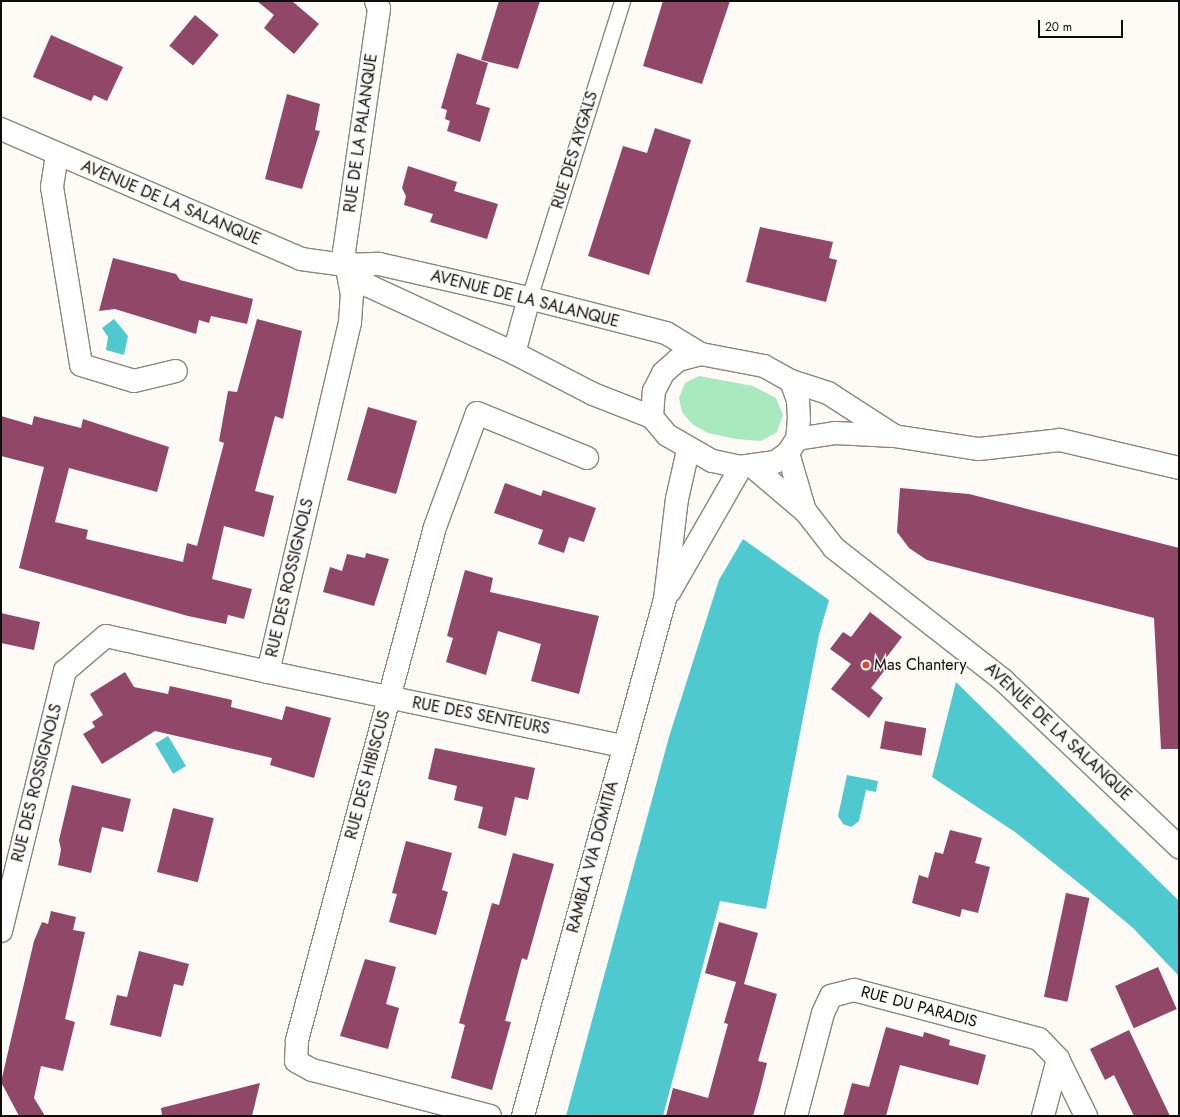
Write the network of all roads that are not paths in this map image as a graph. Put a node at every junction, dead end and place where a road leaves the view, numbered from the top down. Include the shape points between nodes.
1 (376, 1) edge
2 (622, 1) edge
3 (1, 128) edge
4 (57, 155) junction
5 (344, 265) junction
6 (529, 298) junction
7 (514, 352) junction
8 (701, 354) junction
9 (176, 371) dead end
10 (790, 381) junction
11 (652, 417) junction
12 (894, 436) junction
13 (792, 446) junction
14 (688, 450) junction
15 (587, 458) dead end
16 (747, 467) junction
17 (1179, 468) edge
18 (806, 512) junction
19 (665, 599) junction
20 (268, 672) junction
21 (389, 698) junction
22 (623, 746) junction
23 (1179, 847) edge
24 (1, 931) edge
25 (1058, 1059) junction
26 (490, 1116) edge
27 (523, 1116) edge
28 (796, 1116) edge
29 (1043, 1116) edge
30 (1086, 1116) edge

1 - 5 street, RUE DE LA PALANQUE via 379,9
2 - 6 lane, RUE DES AYGALS
3 - 4 street, AVENUE DE LA SALANQUE
4 - 5 street, AVENUE DE LA SALANQUE via 301,259
4 - 9 street via 52,187 81,364 134,381
5 - 6 street, AVENUE DE LA SALANQUE via 379,264
5 - 7 street via 369,286
5 - 20 street, RUE DES ROSSIGNOLS via 352,295 350,322
6 - 7 street
6 - 8 street, AVENUE DE LA SALANQUE via 666,333
7 - 11 street via 593,394
8 - 10 street via 764,366
8 - 11 street via 678,360 663,373 654,391
10 - 12 street via 828,393
10 - 13 street via 798,400
11 - 14 street via 667,435
12 - 13 street via 835,433
12 - 17 street via 979,449 1060,440
13 - 16 street via 775,462
13 - 18 street, AVENUE DE LA SALANQUE
14 - 16 street via 712,461
14 - 19 street, RAMBLA VIA DOMITIA via 676,499
15 - 21 street, RUE DES HIBISCUS via 477,413 435,527
16 - 18 street, AVENUE DE LA SALANQUE
16 - 19 street, RAMBLA VIA DOMITIA
18 - 23 street, AVENUE DE LA SALANQUE via 834,548 1003,680
19 - 22 street, RAMBLA VIA DOMITIA
20 - 21 street, RUE DES SENTEURS
20 - 24 street, RUE DES ROSSIGNOLS via 106,636 65,671
21 - 22 street, RUE DES SENTEURS
21 - 26 street, RUE DES HIBISCUS via 297,1040 296,1061 312,1070
22 - 27 street, RAMBLA VIA DOMITIA
25 - 28 street, RUE DU PARADIS via 1040,1039 854,990 831,996 823,1013
25 - 29 street
25 - 30 street, RUE DU PARADIS

